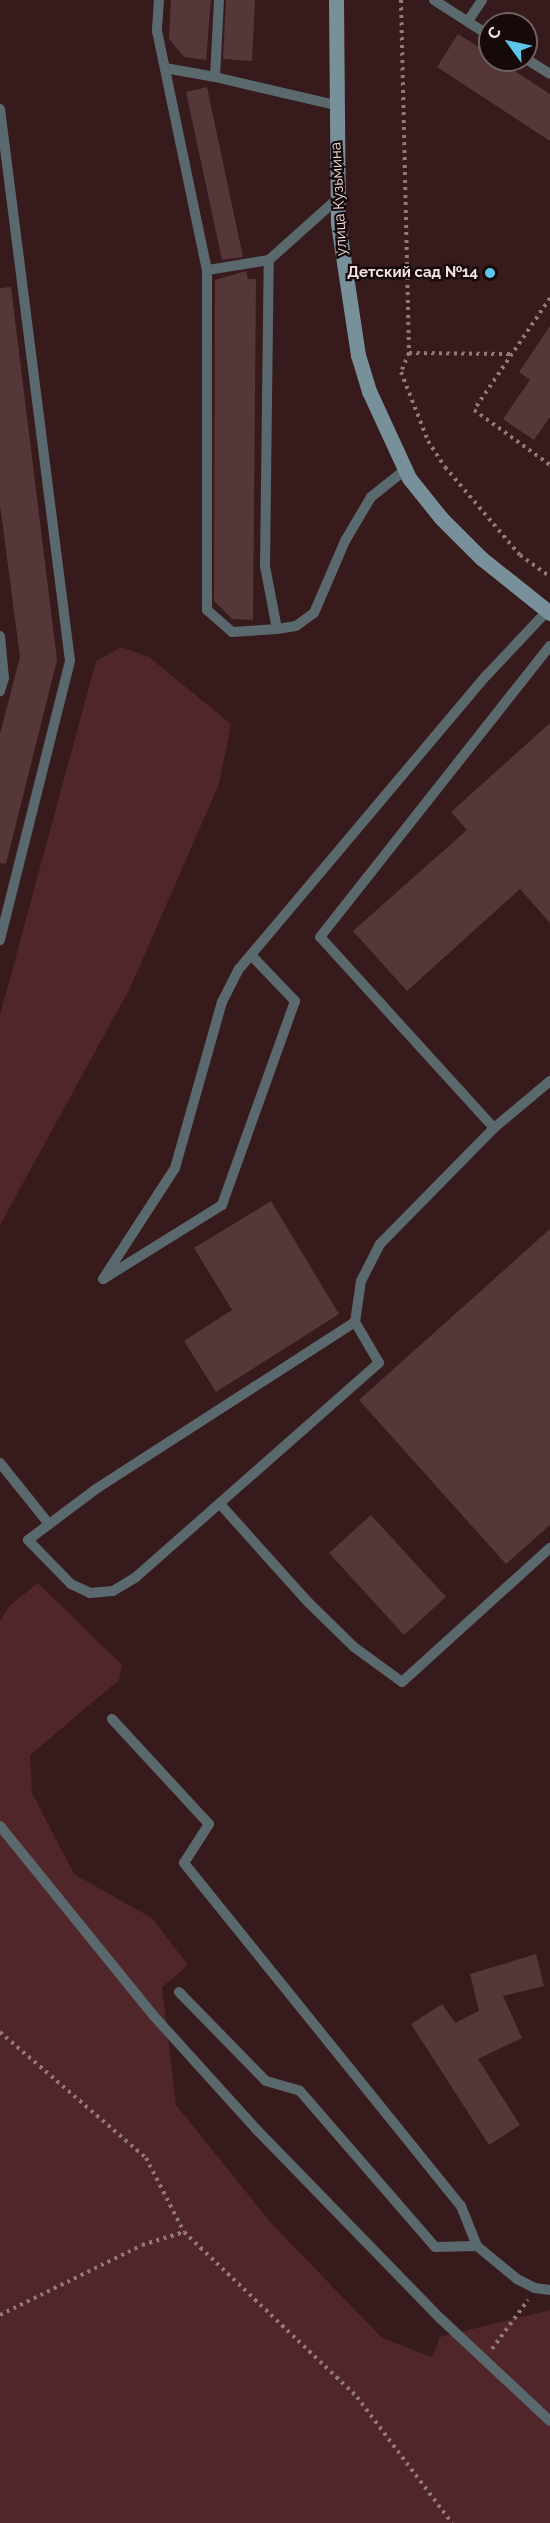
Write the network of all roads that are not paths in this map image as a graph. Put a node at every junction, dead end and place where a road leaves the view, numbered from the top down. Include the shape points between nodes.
1 (159, 0) edge
2 (219, 0) edge
3 (336, 0) edge
4 (434, 0) edge
5 (482, 0) edge
6 (468, 21) junction
7 (478, 28) edge
8 (165, 68) junction
9 (215, 77) junction
10 (335, 105) junction
11 (0, 109) edge
12 (337, 199) junction
13 (269, 260) junction
14 (207, 270) junction
15 (405, 470) junction
16 (549, 612) edge
17 (277, 629) junction
18 (0, 636) edge
19 (550, 646) edge
20 (0, 691) edge
21 (0, 940) edge
22 (251, 954) junction
23 (550, 1081) edge
24 (494, 1128) junction
25 (355, 1322) junction
26 (0, 1463) edge
27 (220, 1504) junction
28 (50, 1524) junction
29 (550, 1548) edge
30 (112, 1719) dead end
31 (0, 1827) edge
32 (179, 1992) dead end
33 (477, 2246) junction
34 (550, 2290) edge
35 (550, 2421) edge

1 - 8 lane via 157,31
2 - 9 lane
3 - 10 main road, улица Кузьмина
4 - 6 lane
5 - 6 lane
6 - 7 lane
8 - 9 lane
8 - 14 lane
9 - 10 lane
10 - 12 main road, улица Кузьмина
11 - 21 lane via 70,661
12 - 13 lane
12 - 15 main road, улица Кузьмина via 345,282 358,354 369,391
13 - 14 lane
13 - 17 lane via 265,566
14 - 17 lane via 207,610 232,632
15 - 16 main road, улица Кузьмина via 441,518 481,558
15 - 17 lane via 370,497 345,541 314,613 296,626
16 - 22 lane via 487,675
18 - 20 lane
19 - 24 lane via 320,937
22 - 22 lane via 222,1002 175,1168 103,1279 222,1205 295,1001
23 - 24 lane
24 - 25 lane via 380,1244 361,1281
25 - 27 lane via 379,1363
25 - 28 lane via 96,1489
26 - 28 lane
27 - 28 lane via 136,1577 112,1591 90,1593 71,1584 50,1566 28,1540
27 - 29 lane via 354,1647 402,1682
30 - 33 lane via 208,1824 184,1863 461,2206
31 - 35 lane via 153,2015 248,2120
32 - 33 lane via 266,2081 300,2091 435,2247
33 - 34 lane via 535,2288

